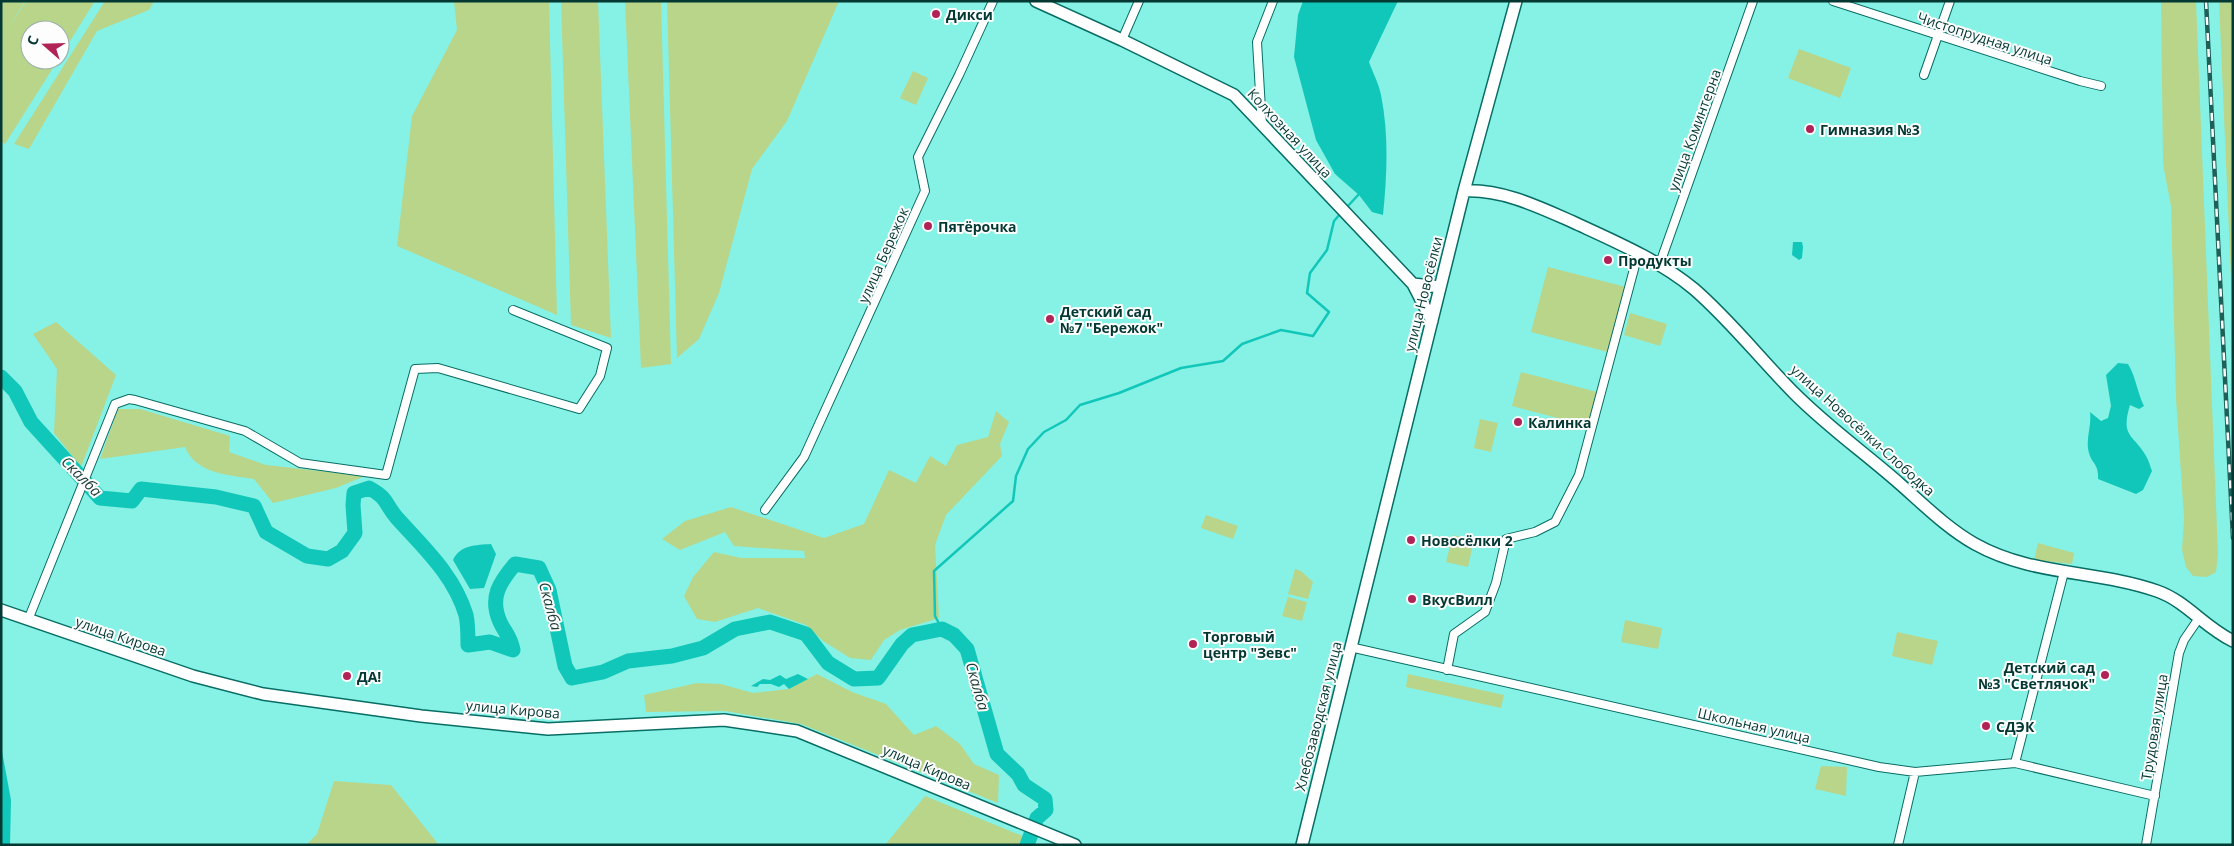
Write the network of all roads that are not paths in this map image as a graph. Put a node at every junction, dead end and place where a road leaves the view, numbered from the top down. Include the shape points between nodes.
1 (992, 1) edge
2 (1036, 1) edge
3 (1139, 1) edge
4 (1272, 1) edge
5 (1516, 1) edge
6 (1753, 1) edge
7 (1833, 1) edge
8 (1950, 1) edge
9 (1853, 4) edge
10 (1939, 36) junction
11 (1122, 40) junction
12 (1924, 75) dead end
13 (2102, 86) dead end
14 (1262, 126) junction
15 (1464, 191) junction
16 (1638, 254) junction
17 (1659, 266) junction
18 (1413, 284) junction
19 (1440, 287) junction
20 (513, 310) dead end
21 (1432, 321) junction
22 (765, 510) dead end
23 (2064, 572) junction
24 (1363, 595) joint
25 (1, 610) edge
26 (2199, 618) junction
27 (28, 620) junction
28 (2233, 640) edge
29 (1350, 647) junction
30 (1447, 670) junction
31 (2015, 763) junction
32 (1915, 772) junction
33 (2155, 796) junction
34 (1072, 844) edge
35 (1302, 845) edge
36 (1898, 845) edge
37 (2146, 845) edge

1 - 22 street, улица Бережок via 960,75 918,157 925,191 885,281 804,458
2 - 11 street, Колхозная улица
3 - 11 street
4 - 14 street via 1257,42
5 - 15 street, улица Новосёлки
6 - 17 street, улица Коминтерна
7 - 9 street, Чистопрудная улица
8 - 10 street
9 - 10 street, Чистопрудная улица
10 - 12 street
10 - 13 street, Чистопрудная улица
11 - 14 street, Колхозная улица via 1234,95
14 - 18 street, Колхозная улица
15 - 16 street, улица Новосёлки-Слободка via 1497,193 1542,208
15 - 19 street, улица Новосёлки
16 - 17 street, улица Новосёлки-Слободка
16 - 30 street via 1579,475 1555,522 1535,532 1506,538 1496,583 1485,612 1454,634
17 - 23 street, улица Новосёлки-Слободка via 1692,288 1742,335 1796,395 1934,514 1974,544 2000,556 2025,565
18 - 19 street
18 - 21 street, Колхозная улица
19 - 21 street, улица Новосёлки
20 - 27 street via 607,348 600,376 579,410 438,368 415,369 386,475 300,463 245,431 128,399 115,404
21 - 24 street, улица Новосёлки
23 - 26 street, улица Новосёлки-Слободка via 2138,585 2159,592 2181,602
23 - 31 street
24 - 29 street, Хлебозаводская улица
25 - 27 street, улица Кирова
26 - 28 street, улица Новосёлки-Слободка
26 - 33 street, Трудовая улица via 2179,653
27 - 34 street, улица Кирова via 193,676 263,694 421,716 548,729 724,720 797,731
29 - 30 street, Школьная улица
29 - 35 street, Хлебозаводская улица
30 - 32 street, Школьная улица via 1879,767
31 - 32 street, Школьная улица
31 - 33 street, Школьная улица
32 - 36 street
33 - 37 street, Трудовая улица

